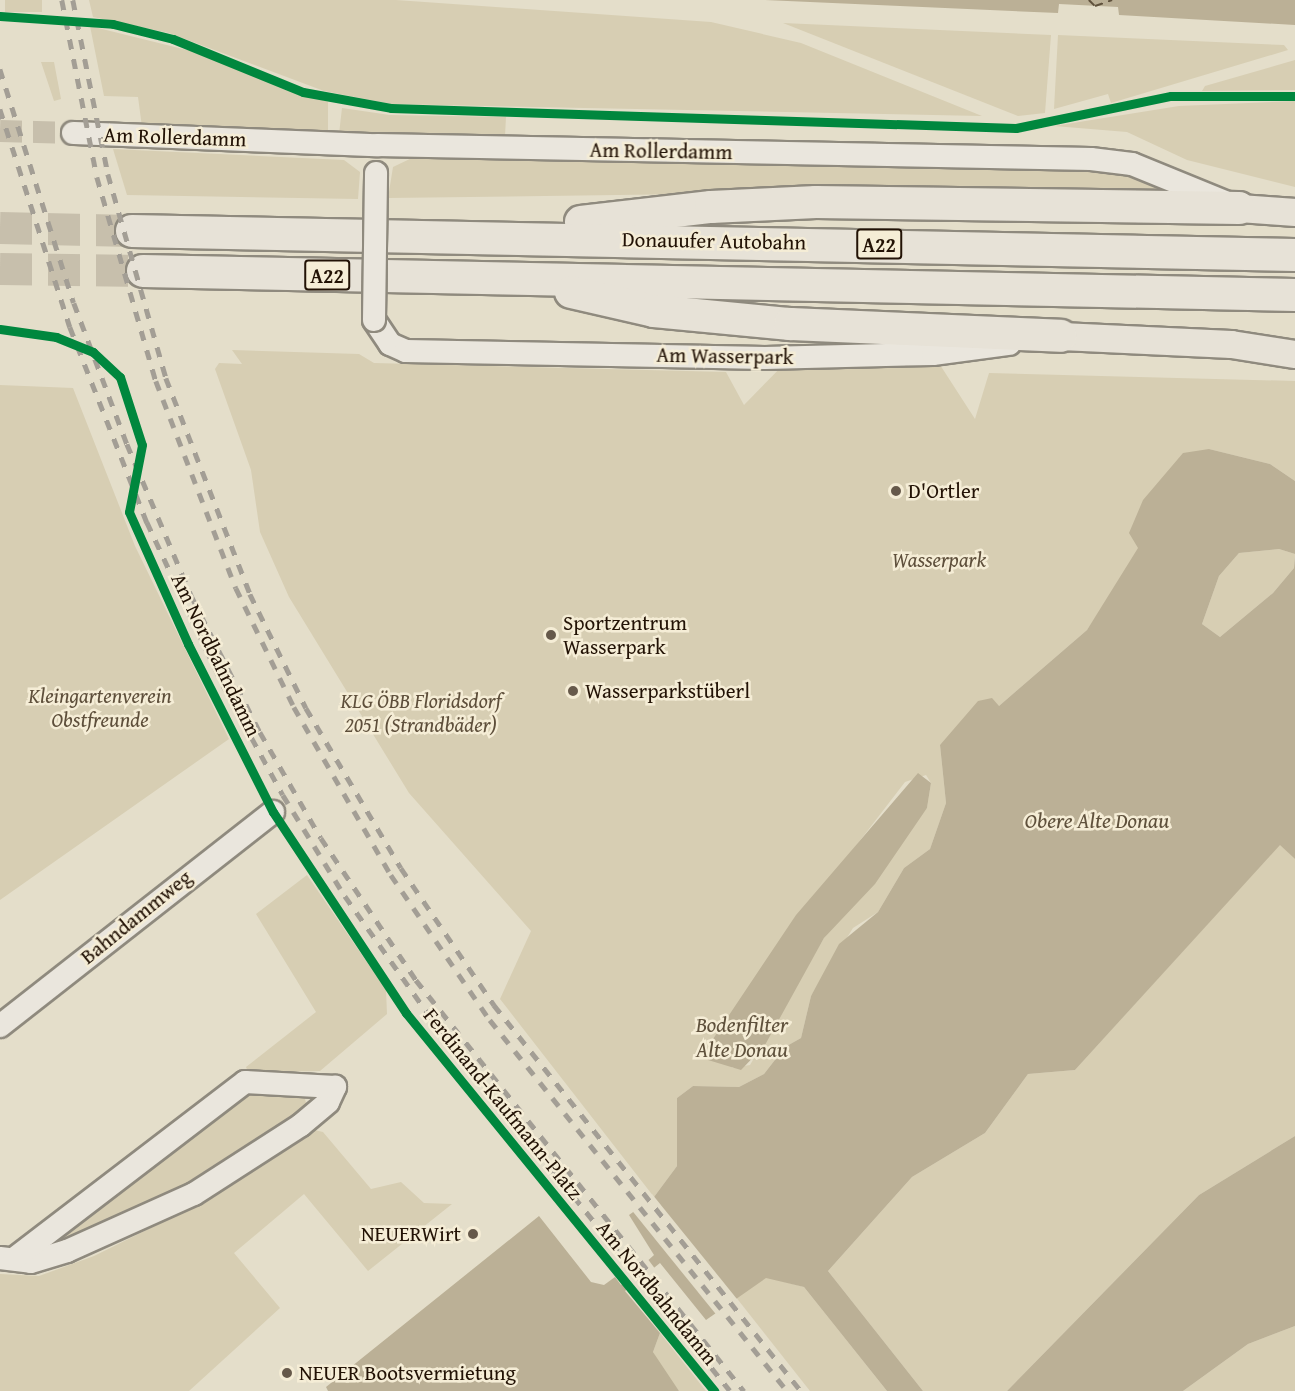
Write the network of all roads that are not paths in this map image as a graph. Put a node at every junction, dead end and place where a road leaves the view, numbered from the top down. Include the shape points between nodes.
1 (74, 133) tunnel mouth
2 (376, 145) junction
3 (1239, 208) junction
4 (1295, 212) edge
5 (132, 231) tunnel mouth
6 (464, 237) junction
7 (1295, 255) edge
8 (143, 272) tunnel mouth
9 (512, 278) junction
10 (1295, 295) edge
11 (1061, 336) junction
12 (1295, 336) edge
13 (1231, 344) junction
14 (1295, 354) edge
15 (273, 812) dead end
16 (0, 1026) edge
17 (7, 1258) edge

1 - 2 street, Am Rollerdamm
2 - 3 street, Am Rollerdamm via 1091,159 1164,175
2 - 11 street, Am Wasserpark, bridge via 374,320 390,344 406,351 765,358 933,354
3 - 4 main road
3 - 6 highway via 816,202 711,207
5 - 6 highway, Donauufer Autobahn / A22
6 - 7 highway, Donauufer Autobahn / A22
8 - 9 highway, Donauufer Autobahn / A22
9 - 10 highway, Donauufer Autobahn / A22
9 - 11 highway via 654,311 790,324
11 - 13 main road
12 - 13 main road
13 - 14 main road
15 - 16 street, Bahndammweg
17 - 17 street via 30,1262 67,1251 194,1194 301,1125 328,1102 335,1087 316,1082 245,1082

